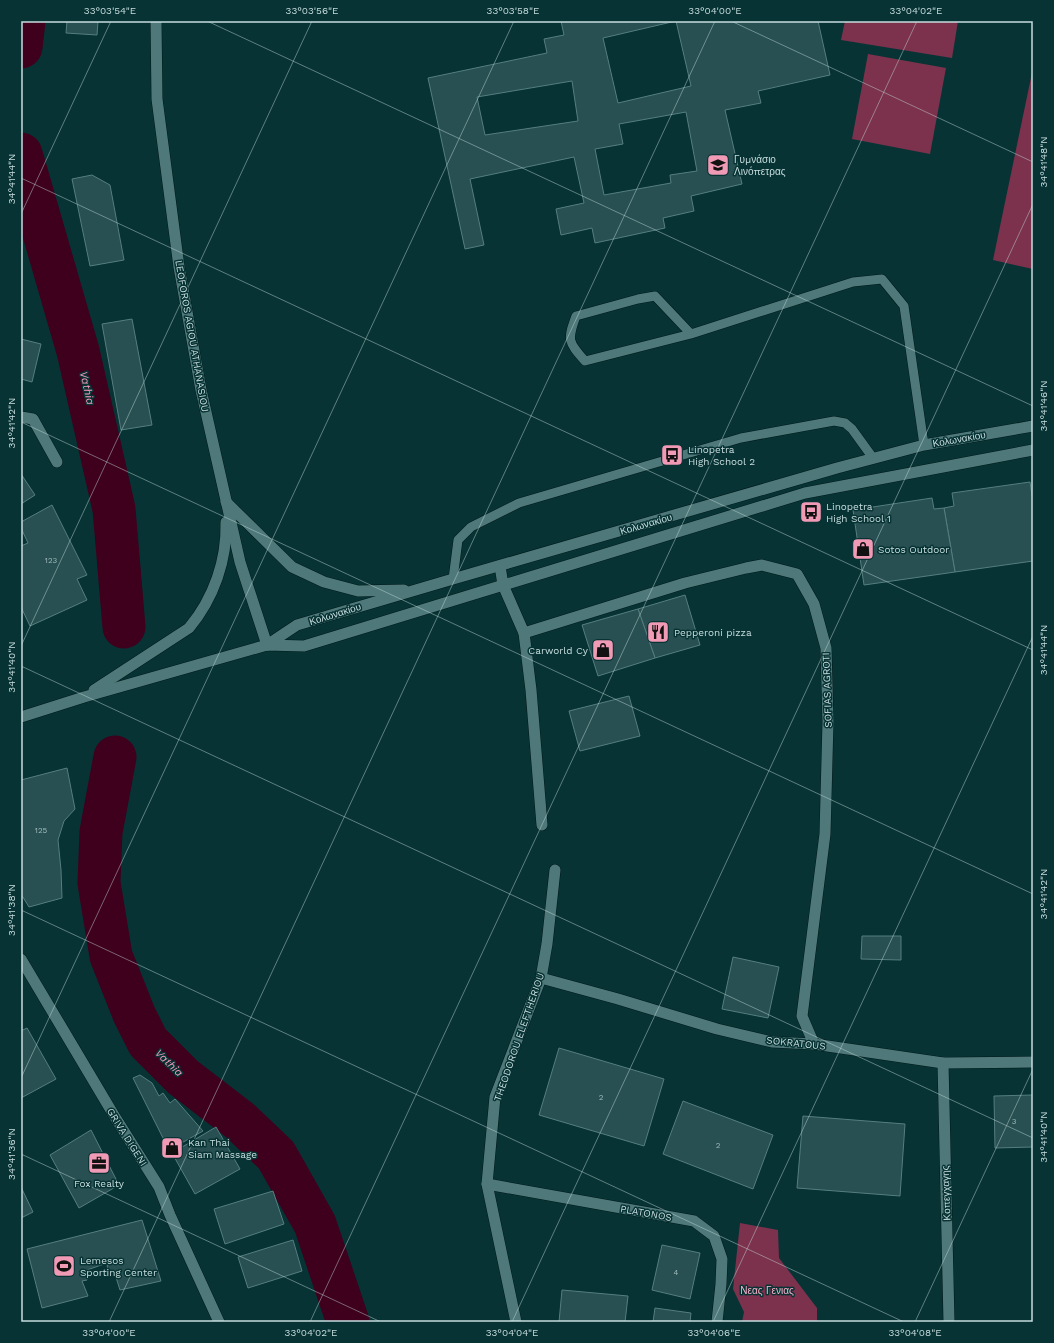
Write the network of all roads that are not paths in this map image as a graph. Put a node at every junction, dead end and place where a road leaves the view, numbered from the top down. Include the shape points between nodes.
1 (156, 21) edge
2 (691, 334) junction
3 (21, 417) edge
4 (1033, 426) edge
5 (924, 445) junction
6 (1033, 450) edge
7 (873, 458) junction
8 (57, 462) dead end
9 (226, 501) junction
10 (500, 566) junction
11 (453, 579) junction
12 (504, 585) junction
13 (418, 589) junction
14 (524, 633) junction
15 (267, 645) junction
16 (84, 697) junction
17 (21, 717) edge
18 (542, 825) dead end
19 (555, 870) dead end
20 (21, 959) edge
21 (541, 978) junction
22 (814, 1044) junction
23 (1033, 1062) edge
24 (943, 1064) junction
25 (487, 1184) junction
26 (219, 1322) edge
27 (516, 1322) edge
28 (717, 1322) edge
29 (949, 1322) edge

1 - 9 street, LEOFOROS AGIOU ATHANASIOU via 157,99 179,267 201,390
2 - 2 lane via 585,361 572,347 570,334 576,316 655,296
2 - 5 lane via 852,282 882,279 904,306
3 - 8 street via 33,419
4 - 5 street, Κολωνακίου
5 - 7 street, Κολωνακίου
6 - 12 street, Κολωνακίου via 805,493
7 - 10 street, Κολωνακίου
7 - 11 lane via 852,429 845,423 834,421 741,438 518,503 471,527 458,540
9 - 13 street via 292,567 324,582 358,591
9 - 15 street, LEOFOROS AGIOU ATHANASIOU via 240,562
9 - 16 street via 225,546 218,578 200,615 190,628
10 - 11 street, Κολωνακίου
10 - 12 street
11 - 13 street, Κολωνακίου
12 - 14 street
12 - 15 street, Κολωνακίου via 304,646
13 - 15 street, Κολωνακίου via 297,625
14 - 18 street
14 - 22 street, SOFIAS AGROTI via 685,583 746,568 762,565 797,574 814,604 826,648 828,722 825,834 802,1016
15 - 16 street, Κολωνακίου
16 - 17 street, Κολωνακίου
19 - 21 street, THEODOROU ELEFTHERIOU
20 - 26 street, GRIVA DIGENI via 159,1187
21 - 22 street, SOKRATOUS via 772,1042
21 - 25 street, THEODOROU ELEFTHERIOU via 496,1097
22 - 24 street, SOKRATOUS
23 - 24 street, SOKRATOUS
24 - 29 street, Κοπεγχαγης
25 - 27 street, THEODOROU ELEFTHERIOU
25 - 28 street, PLATONOS via 694,1222 714,1236 722,1259

